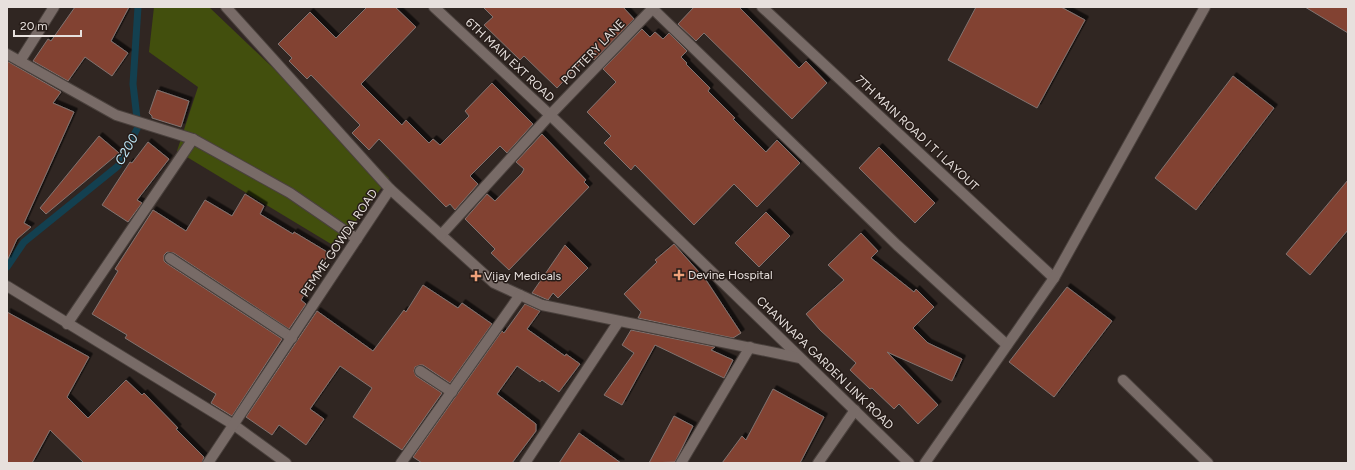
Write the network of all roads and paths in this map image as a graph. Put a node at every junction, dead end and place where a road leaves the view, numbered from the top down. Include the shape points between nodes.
1 (54, 7) edge
2 (226, 7) edge
3 (434, 7) edge
4 (653, 7) edge
5 (762, 7) edge
6 (1205, 7) edge
7 (7, 54) edge
8 (20, 61) junction
9 (550, 115) junction
10 (193, 139) junction
11 (390, 189) junction
12 (441, 235) junction
13 (357, 239) junction
14 (170, 258) dead end
15 (1054, 278) junction
16 (8, 287) edge
17 (520, 295) junction
18 (619, 321) junction
19 (67, 324) junction
20 (292, 338) junction
21 (1007, 345) junction
22 (750, 347) junction
23 (800, 358) junction
24 (420, 371) dead end
25 (1123, 380) dead end
26 (452, 392) junction
27 (854, 410) junction
28 (234, 425) junction
29 (208, 463) edge
30 (286, 463) edge
31 (401, 463) edge
32 (525, 463) edge
33 (681, 463) edge
34 (818, 463) edge
35 (909, 463) edge
36 (925, 463) edge
37 (1208, 463) edge

1 - 8 street
2 - 11 street
3 - 9 street, 6TH MAIN EXT ROAD
4 - 9 street, POTTERY LANE
4 - 21 street via 897,245
5 - 15 street, 7TH MAIN ROAD I T I LAYOUT
6 - 15 street
7 - 8 street
8 - 10 street via 116,114
9 - 12 street
9 - 23 street, CHANNAPA GARDEN LINK ROAD
10 - 13 street via 290,193
10 - 19 street
11 - 12 street, PEMME GOWDA ROAD
11 - 13 street, PEMME GOWDA ROAD
12 - 17 street, PEMME GOWDA ROAD via 494,283
13 - 20 street, PEMME GOWDA ROAD
14 - 20 street
15 - 21 street
16 - 19 street
17 - 18 street, PEMME GOWDA ROAD via 542,305
17 - 26 street
18 - 22 street, PEMME GOWDA ROAD
18 - 32 street
19 - 28 street
20 - 28 street, PEMME GOWDA ROAD
21 - 36 street
22 - 23 street, PEMME GOWDA ROAD
22 - 33 street
23 - 27 street, CHANNAPA GARDEN LINK ROAD
24 - 26 street
25 - 37 street
26 - 31 street
27 - 34 street
27 - 35 street, CHANNAPA GARDEN LINK ROAD
28 - 29 street, PEMME GOWDA ROAD
28 - 30 street

